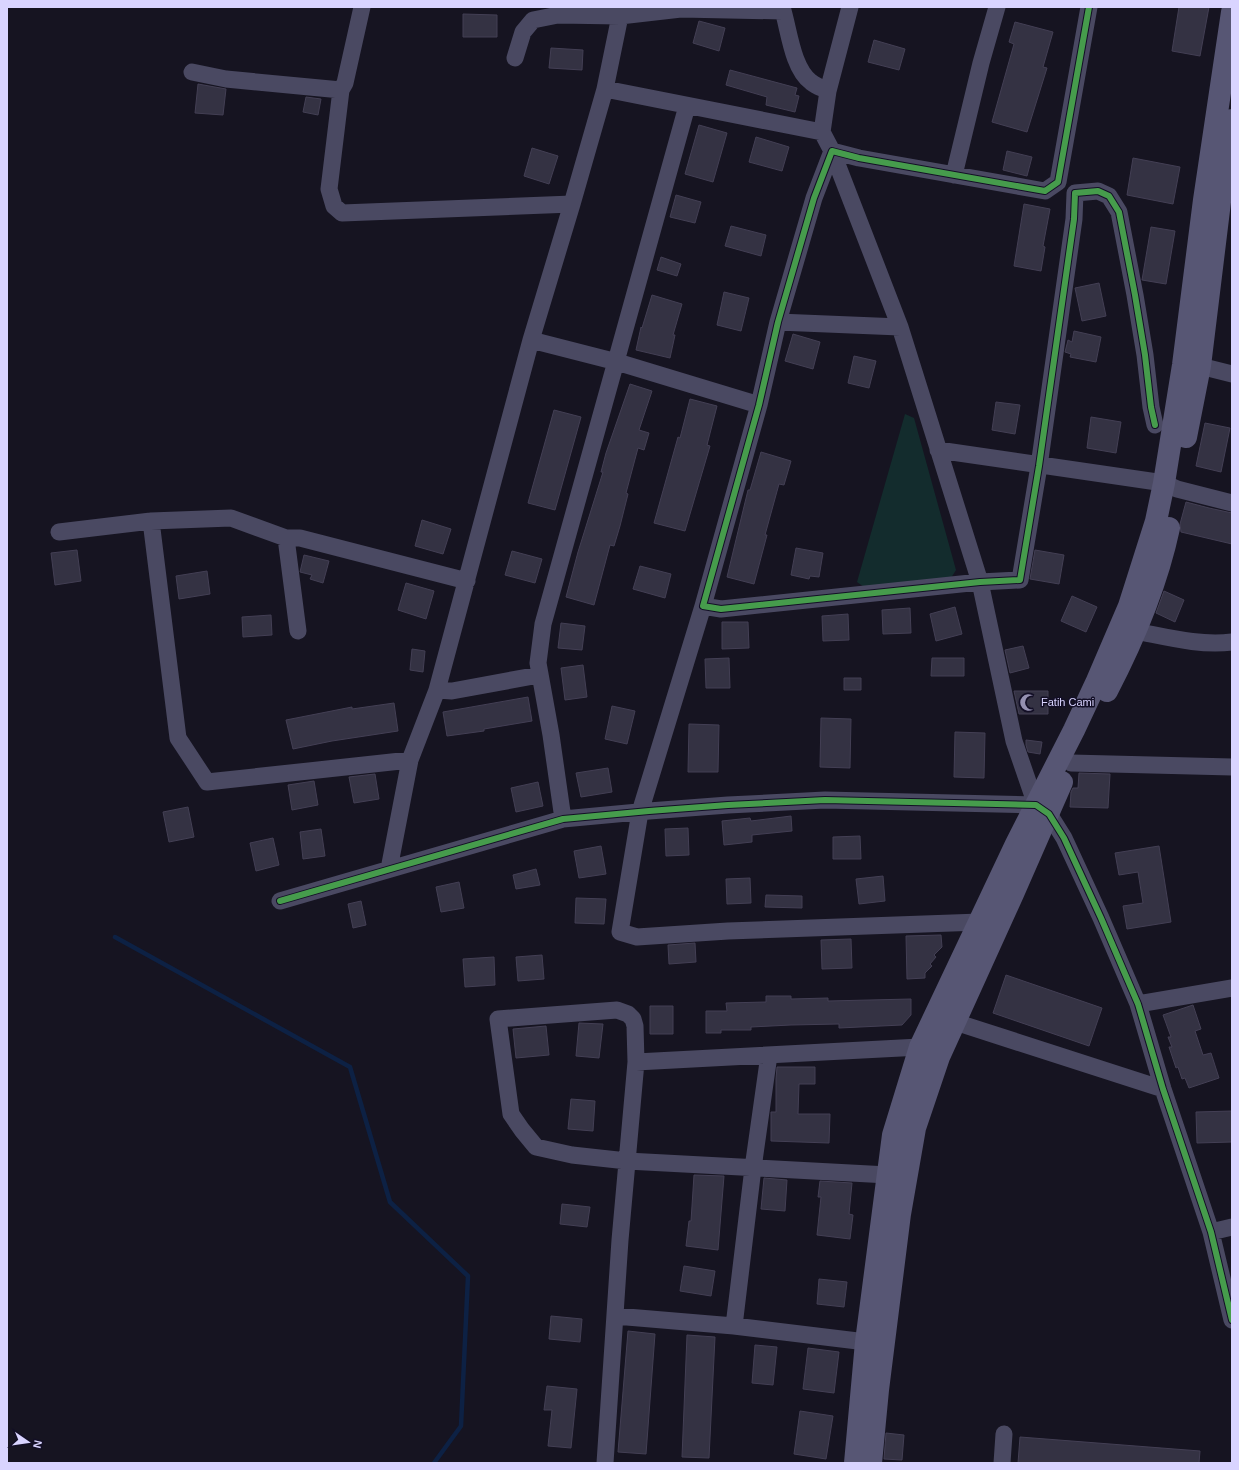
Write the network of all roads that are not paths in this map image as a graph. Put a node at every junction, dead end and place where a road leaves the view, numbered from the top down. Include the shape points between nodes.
1 (362, 7) edge
2 (850, 7) edge
3 (997, 7) edge
4 (1089, 7) edge
5 (782, 9) edge
6 (1232, 12) edge
7 (620, 16) junction
8 (515, 58) dead end
9 (192, 72) dead end
10 (605, 89) junction
11 (341, 90) junction
12 (828, 91) junction
13 (687, 106) junction
14 (1232, 120) edge
15 (822, 132) junction
16 (832, 151) junction
17 (954, 175) junction
18 (1058, 182) junction
19 (1075, 193) junction
20 (1219, 202) edge
21 (572, 204) junction
22 (778, 322) junction
23 (900, 327) junction
24 (531, 340) junction
25 (617, 362) junction
26 (1191, 366) junction
27 (1232, 374) edge
28 (759, 405) junction
29 (1155, 425) dead end
30 (938, 450) junction
31 (1039, 466) junction
32 (1171, 486) junction
33 (1232, 503) edge
34 (151, 521) junction
35 (59, 532) dead end
36 (286, 538) junction
37 (467, 580) junction
38 (980, 582) junction
39 (703, 606) junction
40 (1135, 631) junction
41 (298, 632) dead end
42 (1232, 642) edge
43 (539, 675) junction
44 (437, 690) junction
45 (410, 760) junction
46 (1070, 763) junction
47 (1232, 767) edge
48 (1042, 809) junction
49 (640, 812) junction
50 (563, 819) junction
51 (389, 869) junction
52 (280, 901) dead end
53 (980, 922) junction
54 (1232, 988) edge
55 (1138, 1004) junction
56 (956, 1022) junction
57 (920, 1047) junction
58 (769, 1055) junction
59 (636, 1062) junction
60 (1163, 1089) junction
61 (627, 1161) junction
62 (753, 1168) junction
63 (888, 1175) junction
64 (1232, 1228) edge
65 (1211, 1232) junction
66 (615, 1316) junction
67 (1232, 1320) edge
68 (734, 1326) junction
69 (876, 1341) junction
70 (1004, 1434) dead end
71 (605, 1463) edge
72 (855, 1463) edge
73 (871, 1463) edge
74 (1002, 1463) edge

1 - 11 street via 345,83
2 - 12 street
3 - 17 street
4 - 18 street
5 - 7 street via 681,9
5 - 12 street via 800,69 810,82
6 - 20 main road
7 - 8 street via 558,15 533,20 523,32
7 - 10 street
9 - 11 street via 226,79
10 - 13 street
10 - 21 street
11 - 21 street via 329,189 334,206 342,213
12 - 15 street
13 - 15 street
13 - 25 street
14 - 20 main road
15 - 16 street
16 - 17 street
16 - 22 street via 814,198
16 - 23 street
17 - 18 street via 1045,192
18 - 19 street
19 - 29 street via 1098,191 1109,196 1118,212 1136,302
19 - 31 street via 1074,219
20 - 26 main road
21 - 24 street
22 - 23 street
22 - 28 street
23 - 30 street
24 - 25 street
24 - 37 street
25 - 28 street
25 - 43 street via 543,624
26 - 27 street
26 - 32 main road
28 - 39 street
30 - 31 street
30 - 38 street
31 - 32 street
31 - 38 street via 1020,580
32 - 33 street
32 - 40 main road via 1167,537
32 - 48 main road via 1156,521 1129,606
34 - 35 street
34 - 36 street via 231,518
34 - 45 street via 178,738 207,782
36 - 37 street via 300,538
36 - 41 street
37 - 44 street
38 - 39 street via 721,609
38 - 48 street via 1014,741
39 - 49 street
40 - 42 street via 1188,641
40 - 46 main road
43 - 44 street via 452,691
43 - 50 street
44 - 45 street
45 - 51 street
46 - 47 street
46 - 48 main road
48 - 49 street via 825,800
48 - 53 main road
48 - 55 street via 1064,838
48 - 56 main road
49 - 50 street
49 - 53 street via 620,932 637,937 728,931
50 - 51 street
51 - 52 street
53 - 57 main road
54 - 55 street
55 - 60 street
56 - 60 street
56 - 69 main road via 939,1057 915,1128
57 - 58 street
57 - 63 main road via 893,1136
58 - 59 street
58 - 62 street
59 - 61 street
59 - 61 street via 633,1020 628,1014 617,1010 498,1018 511,1114 536,1147 572,1155
60 - 65 street
61 - 62 street
61 - 66 street
62 - 63 street
62 - 68 street
63 - 69 main road
64 - 65 street
65 - 67 street
66 - 68 street
66 - 71 street
68 - 69 street
69 - 72 main road
69 - 73 main road
70 - 74 street

